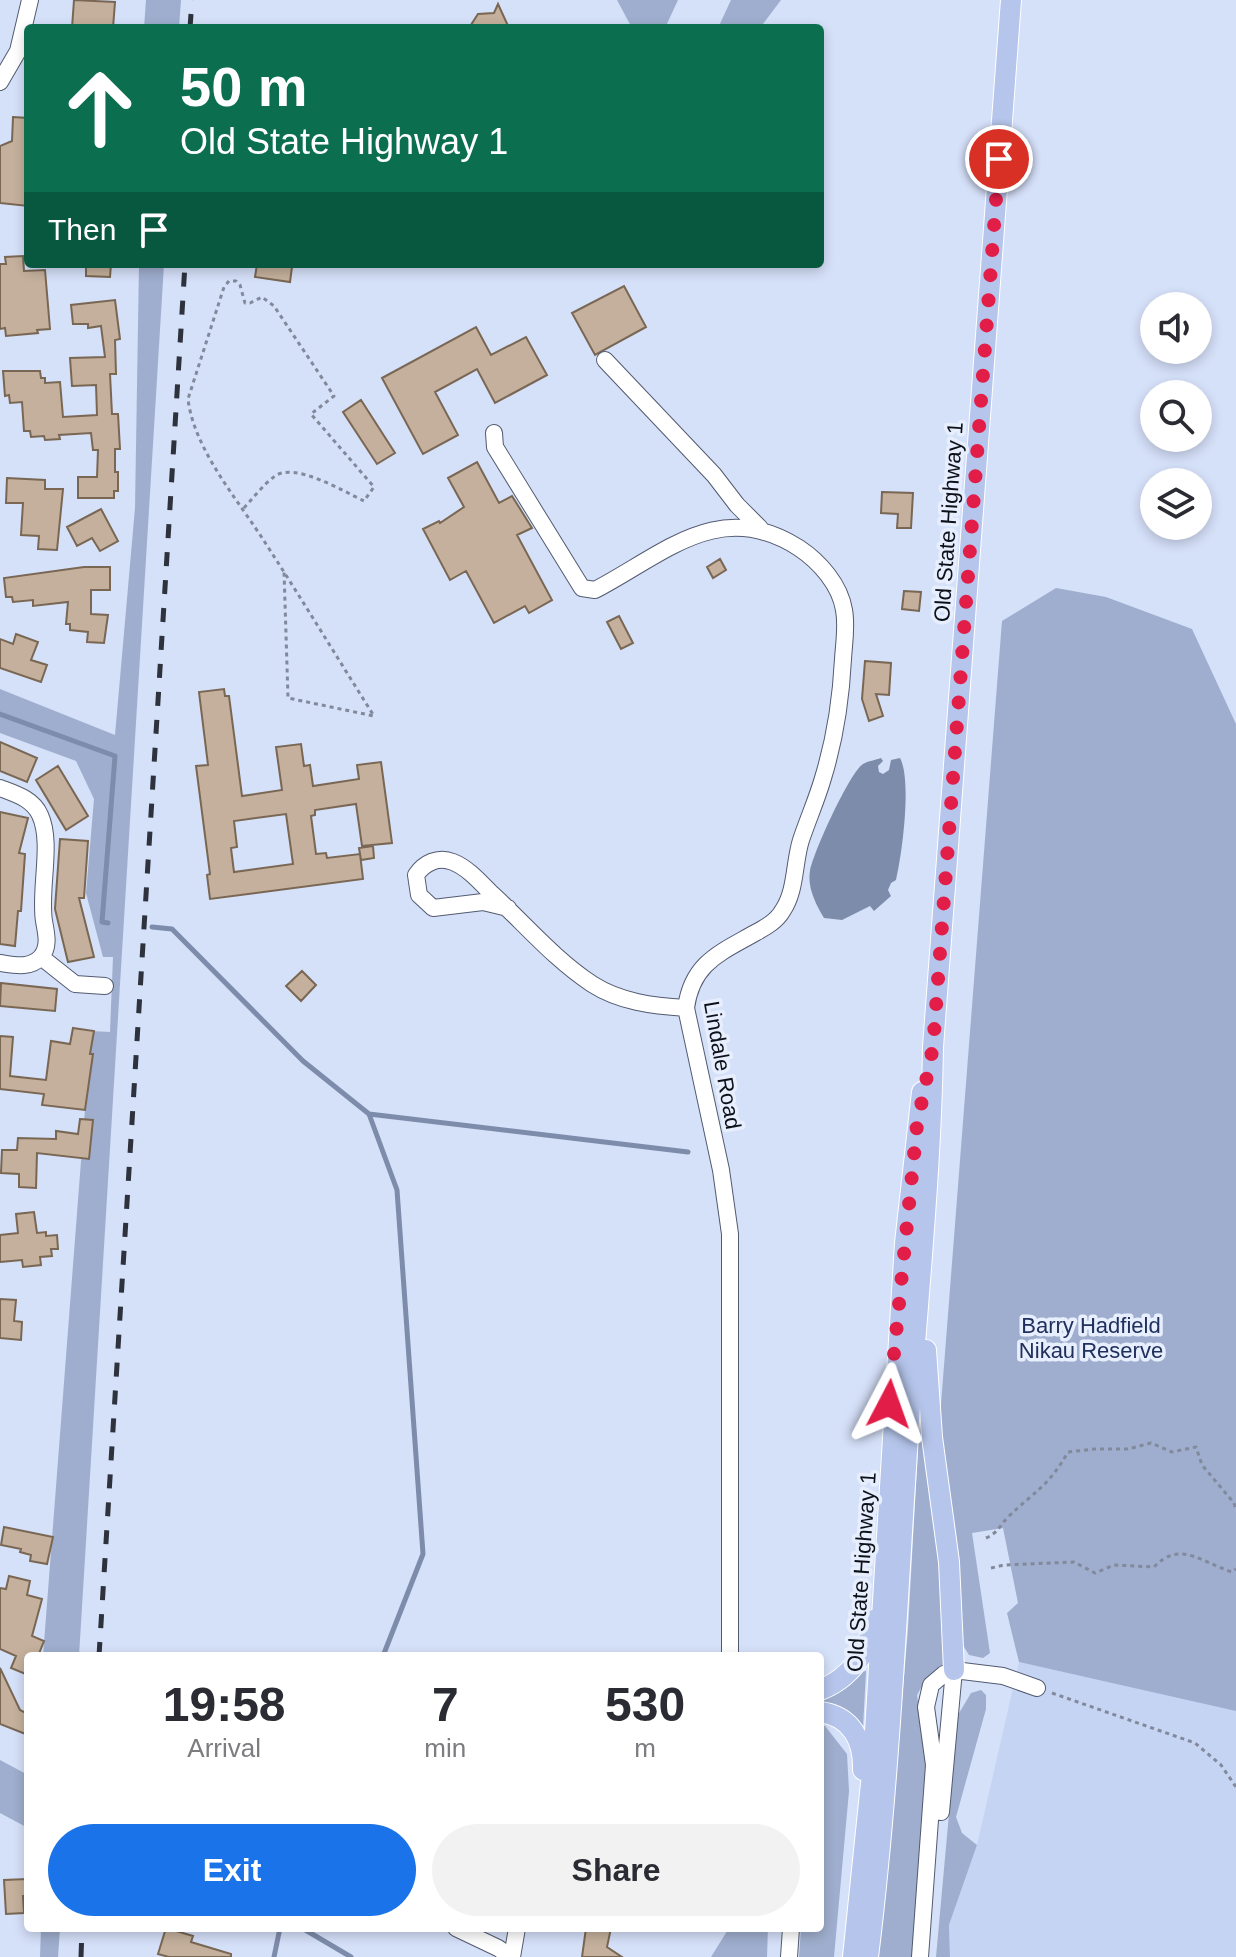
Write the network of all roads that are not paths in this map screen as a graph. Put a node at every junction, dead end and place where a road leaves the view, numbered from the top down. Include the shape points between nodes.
1 (30, 0) edge
2 (1011, 0) edge
3 (24, 24) edge
4 (24, 26) edge
5 (0, 82) edge
6 (605, 360) dead end
7 (494, 433) dead end
8 (760, 528) junction
9 (0, 788) edge
10 (508, 908) junction
11 (41, 957) junction
12 (0, 963) edge
13 (105, 986) dead end
14 (686, 1008) junction
15 (933, 1047) junction
16 (923, 1250) junction
17 (903, 1281) junction
18 (731, 1652) edge
19 (954, 1670) junction
20 (1037, 1688) road end
21 (824, 1689) edge
22 (824, 1713) edge
23 (464, 1932) edge
24 (516, 1932) edge
25 (791, 1932) edge
26 (511, 1957) edge
27 (789, 1957) edge
28 (845, 1957) edge
29 (853, 1957) edge
30 (868, 1957) edge
31 (920, 1957) edge
32 (928, 1957) edge

1 - 3 street
2 - 15 main road, Old State Highway 1
4 - 5 street via 18,51
6 - 8 street, Lindale Road
7 - 8 street via 495,447 585,589 595,590 692,536
8 - 14 street, Lindale Road via 812,557 830,578 844,609 841,694 788,903 769,925 703,965
9 - 11 street via 30,802 44,826 47,943
10 - 10 street via 483,902 433,908 421,898 416,875 429,863 451,861
10 - 14 street via 570,969 605,992 640,1003
11 - 12 street via 23,965
11 - 13 street via 75,984
14 - 18 street, Lindale Road via 730,1234
15 - 16 main road, Old State Highway 1
15 - 17 main road, Old State Highway 1 via 917,1125
16 - 19 main road via 928,1395 949,1562
16 - 30 main road, Old State Highway 1 via 886,1789
17 - 21 main road via 872,1629 855,1666
17 - 29 main road, Old State Highway 1 via 873,1764
19 - 20 street via 1003,1676
19 - 31 street via 931,1685 926,1707 934,1765
19 - 32 street
22 - 28 main road via 844,1720 856,1733 864,1764
23 - 26 street
24 - 26 street
25 - 27 street

